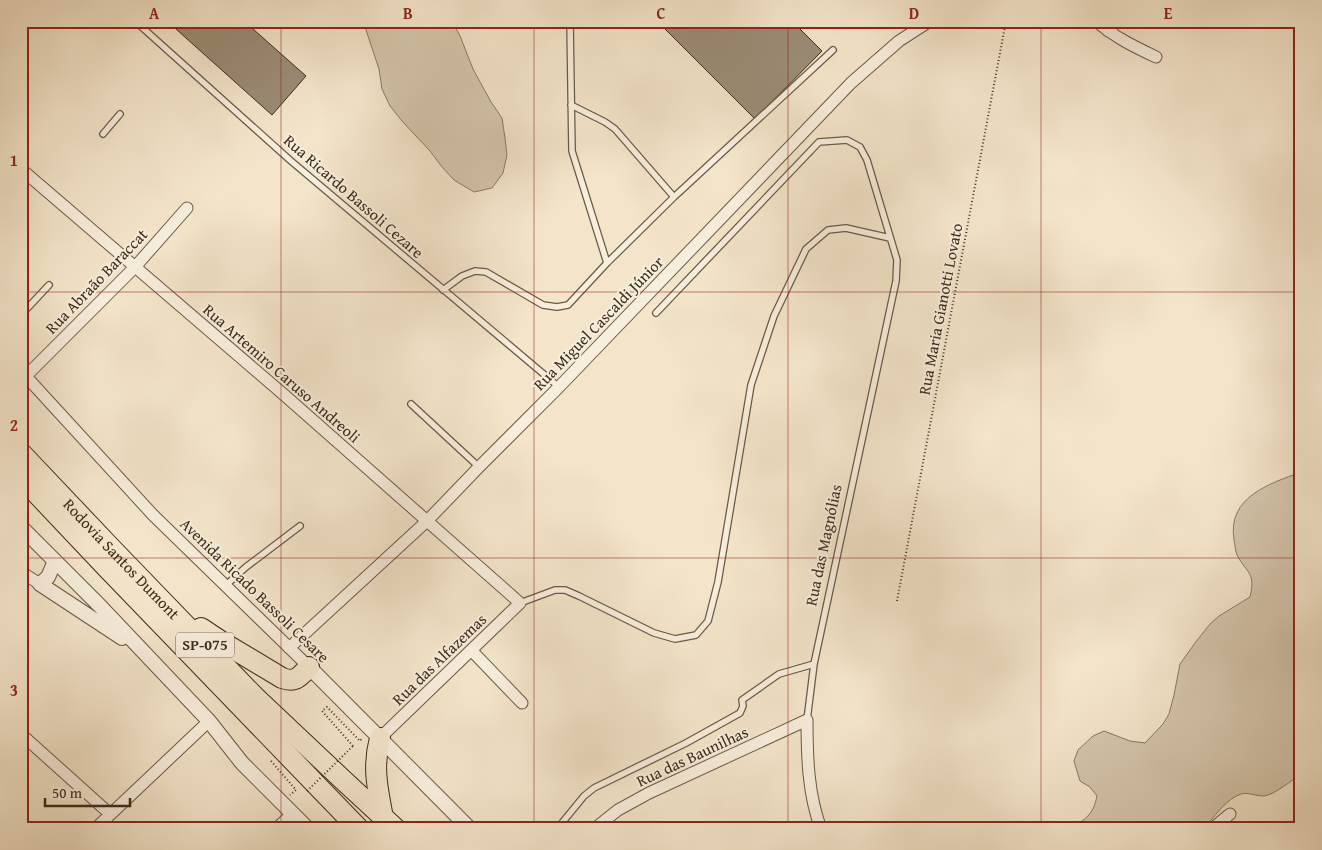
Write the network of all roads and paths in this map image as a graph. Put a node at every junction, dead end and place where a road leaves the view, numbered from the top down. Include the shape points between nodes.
1 (135, 21) edge
2 (570, 21) edge
3 (930, 21) edge
4 (1006, 21) edge
5 (1096, 21) edge
6 (1117, 21) edge
7 (1108, 32) junction
8 (833, 50) dead end
9 (1156, 57) dead end
10 (571, 105) junction
11 (120, 114) dead end
12 (103, 134) dead end
13 (21, 169) edge
14 (674, 197) junction
15 (187, 208) dead end
16 (890, 238) junction
17 (607, 263) junction
18 (135, 266) junction
19 (49, 286) dead end
20 (443, 290) junction
21 (656, 313) dead end
22 (21, 315) edge
23 (24, 373) edge
24 (559, 387) junction
25 (411, 404) dead end
26 (21, 453) edge
27 (479, 467) junction
28 (21, 477) edge
29 (427, 520) junction
30 (21, 526) edge
31 (300, 526) dead end
32 (55, 561) junction
33 (21, 572) edge
34 (40, 584) junction
35 (225, 586) junction
36 (896, 600) dead end
37 (520, 603) junction
38 (172, 611) junction
39 (289, 648) junction
40 (472, 651) junction
41 (143, 652) junction
42 (814, 664) junction
43 (308, 667) junction
44 (522, 703) dead end
45 (807, 720) junction
46 (209, 721) junction
47 (374, 732) junction
48 (21, 734) edge
49 (274, 759) dead end
50 (306, 791) dead end
51 (282, 803) junction
52 (110, 814) junction
53 (292, 814) junction
54 (1230, 814) dead end
55 (390, 824) edge
56 (95, 829) edge
57 (276, 829) edge
58 (308, 829) edge
59 (359, 829) edge
60 (470, 829) edge
61 (557, 829) edge
62 (594, 829) edge
63 (821, 829) edge
64 (1212, 829) edge

1 - 20 lane, Rua Ricardo Bassoli Cezare via 291,161
2 - 10 lane
3 - 24 street, Rua Miguel Cascaldi Júnior via 899,42 851,83
4 - 36 path, Rua Maria Gianotti Lovato
5 - 7 street
6 - 7 street
7 - 9 street
8 - 14 lane
10 - 14 lane via 615,129
10 - 17 lane via 572,151
11 - 12 lane
13 - 18 street, Rua Artemiro Caruso Andreoli
14 - 17 lane
15 - 18 street, Rua Abraão Baraccat
16 - 21 lane, Rua das Magnólias via 867,160 860,147 847,140 819,142
16 - 37 lane via 846,228 828,230 806,249 774,316 751,385 718,582 708,621 696,635 676,639 654,633 565,590 555,590
16 - 42 lane, Rua das Magnólias via 897,260 896,281
17 - 20 lane via 568,305 557,307 543,305 486,272 475,271 462,276
18 - 23 street, Rua Abraão Baraccat
18 - 29 street, Rua Artemiro Caruso Andreoli
19 - 22 lane
20 - 24 lane, Rua Ricardo Bassoli Cezare
23 - 35 street, Avenida Ricado Bassoli Cesare via 153,516
24 - 27 street, Rua Miguel Cascaldi Júnior
25 - 27 lane
26 - 38 highway, Rodovia Santos Dumont / SP-075
27 - 29 street, Rua Miguel Cascaldi Júnior
28 - 59 highway, Rodovia Santos Dumont / SP-075
29 - 37 street, Rua Artemiro Caruso Andreoli
29 - 39 street, Rua Miguel Cascaldi Júnior
30 - 32 street
31 - 35 lane
32 - 34 street via 48,577
32 - 41 street
33 - 34 street
34 - 41 street
35 - 39 street, Avenida Ricado Bassoli Cesare
37 - 40 street, Rua das Alfazemas
38 - 43 highway via 282,678 296,680
38 - 55 highway, Rodovia Santos Dumont / SP-075 via 255,697
39 - 43 street, Avenida Ricado Bassoli Cesare
40 - 44 street
40 - 47 street, Rua das Alfazemas
41 - 46 street
42 - 45 lane, Rua das Magnólias
42 - 61 lane via 779,674 742,700 740,713 594,788
43 - 47 street, Avenida Ricado Bassoli Cesare
45 - 62 street, Rua das Baunilhas via 649,793 618,810
45 - 63 street, Rua das Magnólias via 810,784
46 - 51 street via 242,763
46 - 52 street
47 - 50 path, bridge via 360,741 327,706 322,711 353,746
47 - 55 highway via 377,788
47 - 60 street, Avenida Ricado Bassoli Cesare
48 - 52 street
49 - 51 path via 270,761 296,790
51 - 53 street
52 - 56 street
53 - 57 street
53 - 58 street
54 - 64 street

